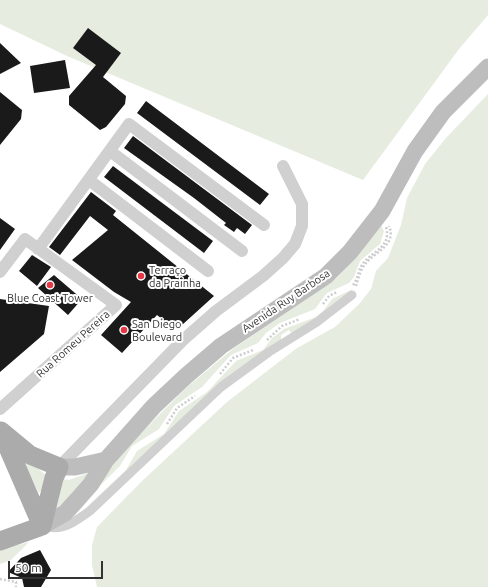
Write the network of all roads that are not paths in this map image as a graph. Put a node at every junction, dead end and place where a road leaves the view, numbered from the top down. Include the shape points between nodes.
1 (488, 67) edge
2 (110, 151) junction
3 (283, 166) dead end
4 (89, 180) junction
5 (264, 225) dead end
6 (38, 249) junction
7 (242, 251) dead end
8 (208, 271) dead end
9 (0, 272) edge
10 (352, 296) dead end
11 (0, 408) edge
12 (0, 431) edge
13 (106, 460) junction
14 (59, 467) junction
15 (42, 526) junction
16 (0, 541) edge

1 - 13 main road, Avenida Ruy Barbosa via 443,112 415,151 382,211 350,252 326,276 221,346 154,406
2 - 4 street
2 - 5 street via 129,124
2 - 7 street
3 - 14 street via 302,204 302,226 295,244 263,276 216,311 183,340
4 - 6 street
4 - 8 street
6 - 9 street, Rua Romeu Pereira via 25,239
6 - 11 street, Rua Romeu Pereira via 116,305
10 - 15 street via 221,387 90,511 71,524 54,529
12 - 14 main road via 30,454
12 - 15 main road
13 - 14 main road
13 - 15 main road, Avenida Ruy Barbosa via 77,500 65,512
14 - 15 main road
15 - 16 main road

